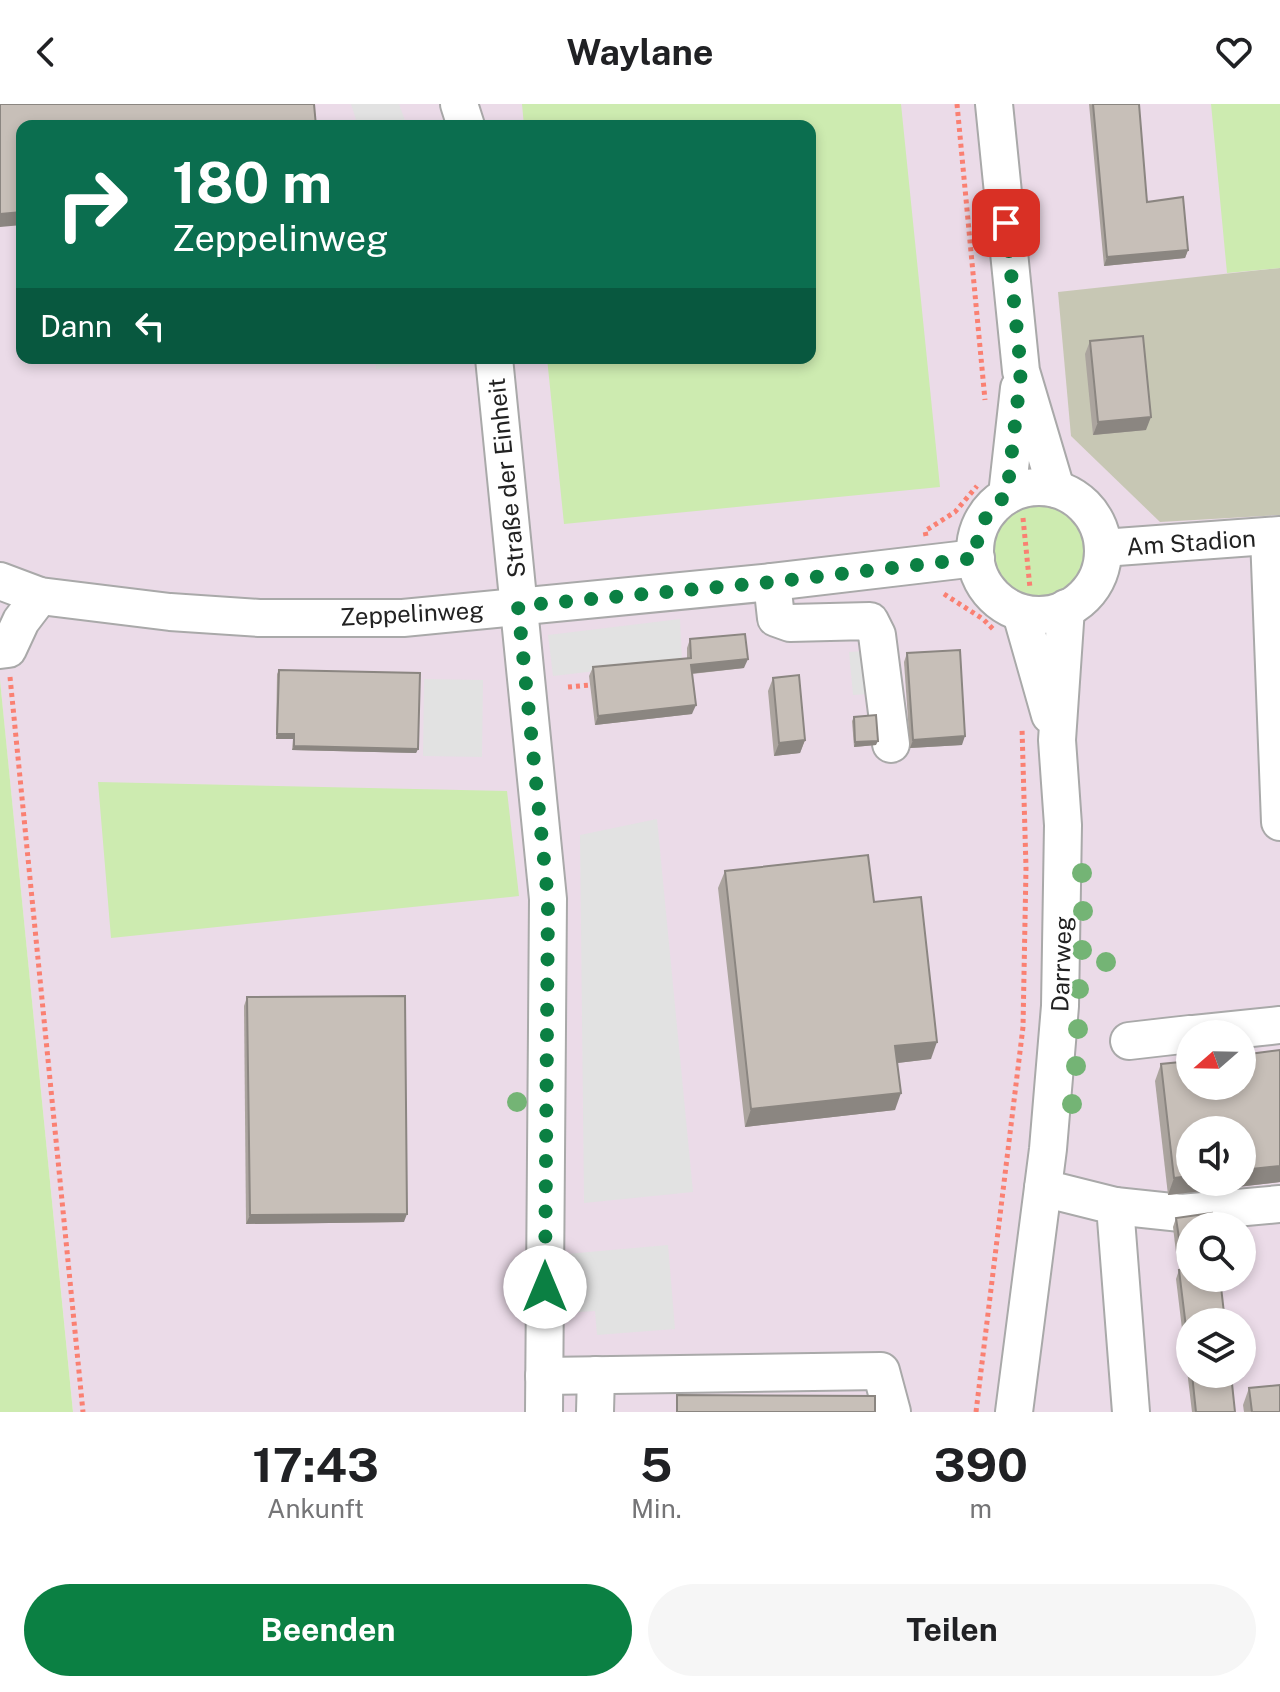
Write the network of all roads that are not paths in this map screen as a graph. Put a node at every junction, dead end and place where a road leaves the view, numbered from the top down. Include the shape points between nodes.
1 (994, 104) edge
2 (495, 364) edge
3 (1021, 371) junction
4 (1002, 489) junction
5 (1056, 489) junction
6 (1274, 536) edge
7 (1103, 548) junction
8 (976, 558) junction
9 (0, 581) edge
10 (772, 582) junction
11 (40, 596) junction
12 (518, 606) junction
13 (0, 607) edge
14 (1030, 618) junction
15 (4, 650) edge
16 (891, 744) dead end
17 (1280, 822) edge
18 (1280, 1025) edge
19 (1256, 1027) edge
20 (1176, 1036) edge
21 (1129, 1041) dead end
22 (1043, 1188) junction
23 (1280, 1204) edge
24 (1115, 1206) junction
25 (596, 1375) junction
26 (544, 1376) junction
27 (544, 1412) edge
28 (595, 1412) edge
29 (892, 1412) edge
30 (1014, 1412) edge
31 (1131, 1412) edge

1 - 3 street
2 - 12 street, Straße der Einheit
3 - 4 street
3 - 5 street
4 - 5 street
4 - 8 street via 982,521
5 - 7 street via 1089,511
6 - 7 street, Am Stadion
6 - 17 street
7 - 14 street via 1101,567 1081,598
8 - 10 street, Zeppelinweg via 927,547
8 - 14 street via 981,578 993,594
9 - 11 street, Zeppelinweg
10 - 12 street, Zeppelinweg
10 - 16 street via 776,618 790,623 870,621 877,635
11 - 12 street, Zeppelinweg via 259,618 403,618
11 - 13 street, Zeppelinweg
11 - 15 street
12 - 26 street, Straße der Einheit via 548,899
14 - 22 street, Darrweg via 1057,740 1063,825 1060,1006
18 - 19 street
20 - 21 street
22 - 24 street
22 - 30 street, Darrweg
23 - 24 street via 1181,1213
24 - 31 street
25 - 26 street
25 - 28 street
25 - 29 street via 881,1371
26 - 27 street, Straße der Einheit

